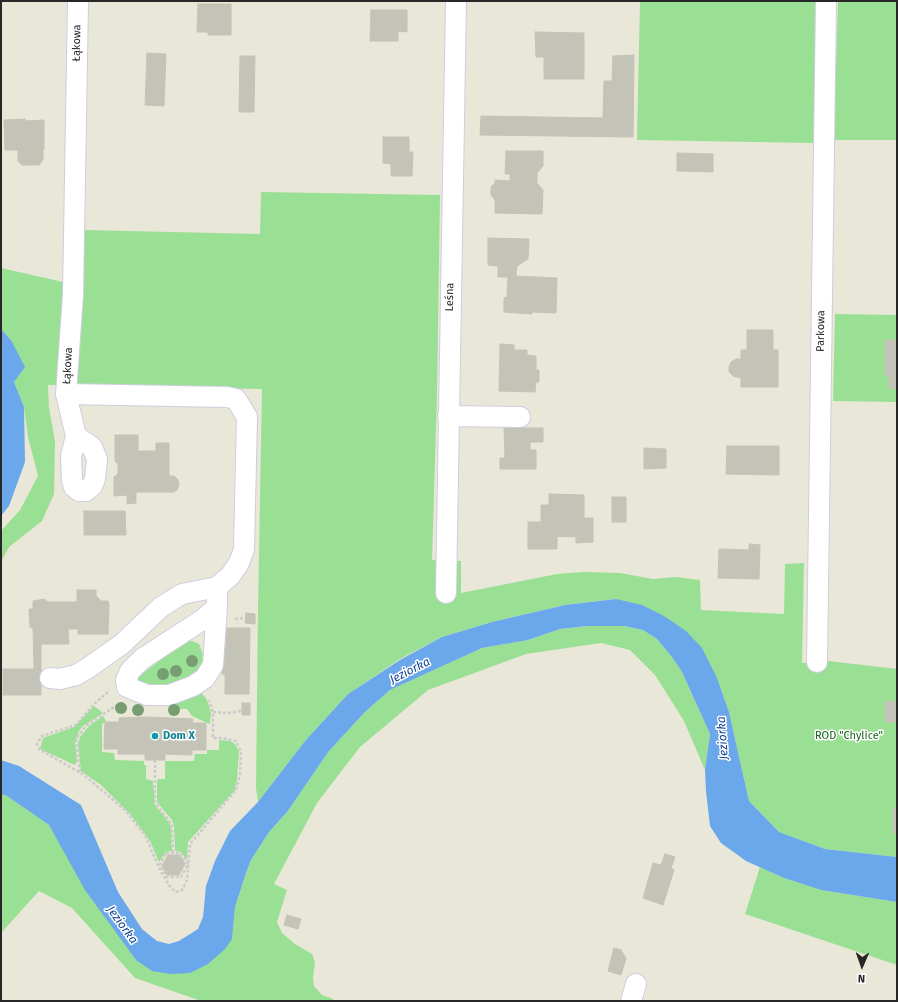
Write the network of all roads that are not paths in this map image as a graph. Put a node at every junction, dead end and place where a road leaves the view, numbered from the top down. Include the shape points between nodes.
1 (78, 1) edge
2 (456, 1) edge
3 (826, 1) edge
4 (66, 394) junction
5 (448, 416) junction
6 (520, 417) dead end
7 (76, 436) dead end
8 (209, 588) junction
9 (446, 593) dead end
10 (217, 607) junction
11 (817, 662) dead end
12 (50, 678) dead end

1 - 4 street, Łąkowa via 73,295
2 - 5 street, Leśna
3 - 11 street, Parkowa
4 - 7 street
4 - 8 street, Łąkowa via 236,399 247,417 244,549 230,576
5 - 6 street
5 - 9 street, Leśna
8 - 10 street
8 - 12 street via 182,594 161,607 122,644 76,675 60,679
10 - 10 street via 202,620 142,659 130,671 132,688 147,694 169,695 193,686 205,678 213,665

